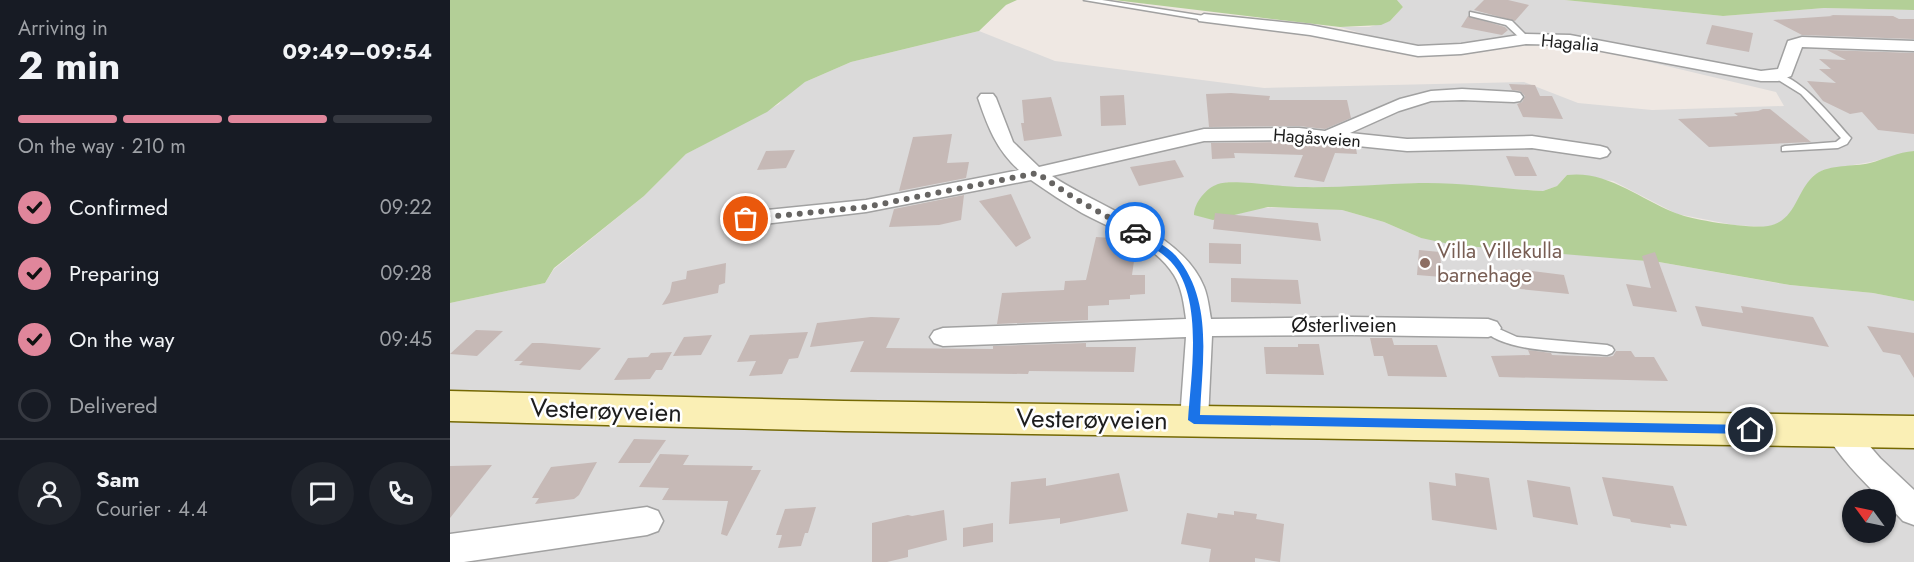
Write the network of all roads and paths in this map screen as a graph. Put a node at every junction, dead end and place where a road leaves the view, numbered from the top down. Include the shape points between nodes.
1 (1088, 0) edge
2 (1473, 14) dead end
3 (1200, 23) joint
4 (1526, 39) junction
5 (1914, 46) edge
6 (1778, 76) junction
7 (1514, 97) dead end
8 (987, 98) dead end
9 (1328, 137) junction
10 (1785, 149) dead end
11 (1600, 152) dead end
12 (1037, 173) junction
13 (746, 219) dead end
14 (1199, 327) junction
15 (1488, 328) joint
16 (943, 337) dead end
17 (1606, 350) dead end
18 (450, 406) edge
19 (1194, 420) junction
20 (1839, 430) junction
21 (1914, 432) edge
22 (1914, 511) edge
23 (647, 521) dead end
24 (450, 549) edge

1 - 3 lane
2 - 4 lane via 1509,23
3 - 4 street, Hagalia via 1310,30 1418,51
4 - 6 street, Hagalia via 1593,43 1734,72
5 - 6 street via 1802,42 1794,44 1788,67
6 - 10 lane via 1804,92 1846,138 1838,145
7 - 9 street via 1429,96
8 - 12 street via 1002,140
9 - 11 street, Hagåsveien via 1407,145 1532,142
9 - 12 street, Hagåsveien via 1204,135
12 - 13 street via 866,207
12 - 14 street via 1172,257 1192,288
14 - 15 street, Østerliveien
14 - 16 street, Østerliveien
14 - 19 street
15 - 17 lane via 1517,342
18 - 19 main road, Vesterøyveien
19 - 20 main road, Vesterøyveien
20 - 21 main road, Vesterøyveien
20 - 22 street via 1869,467
23 - 24 street

